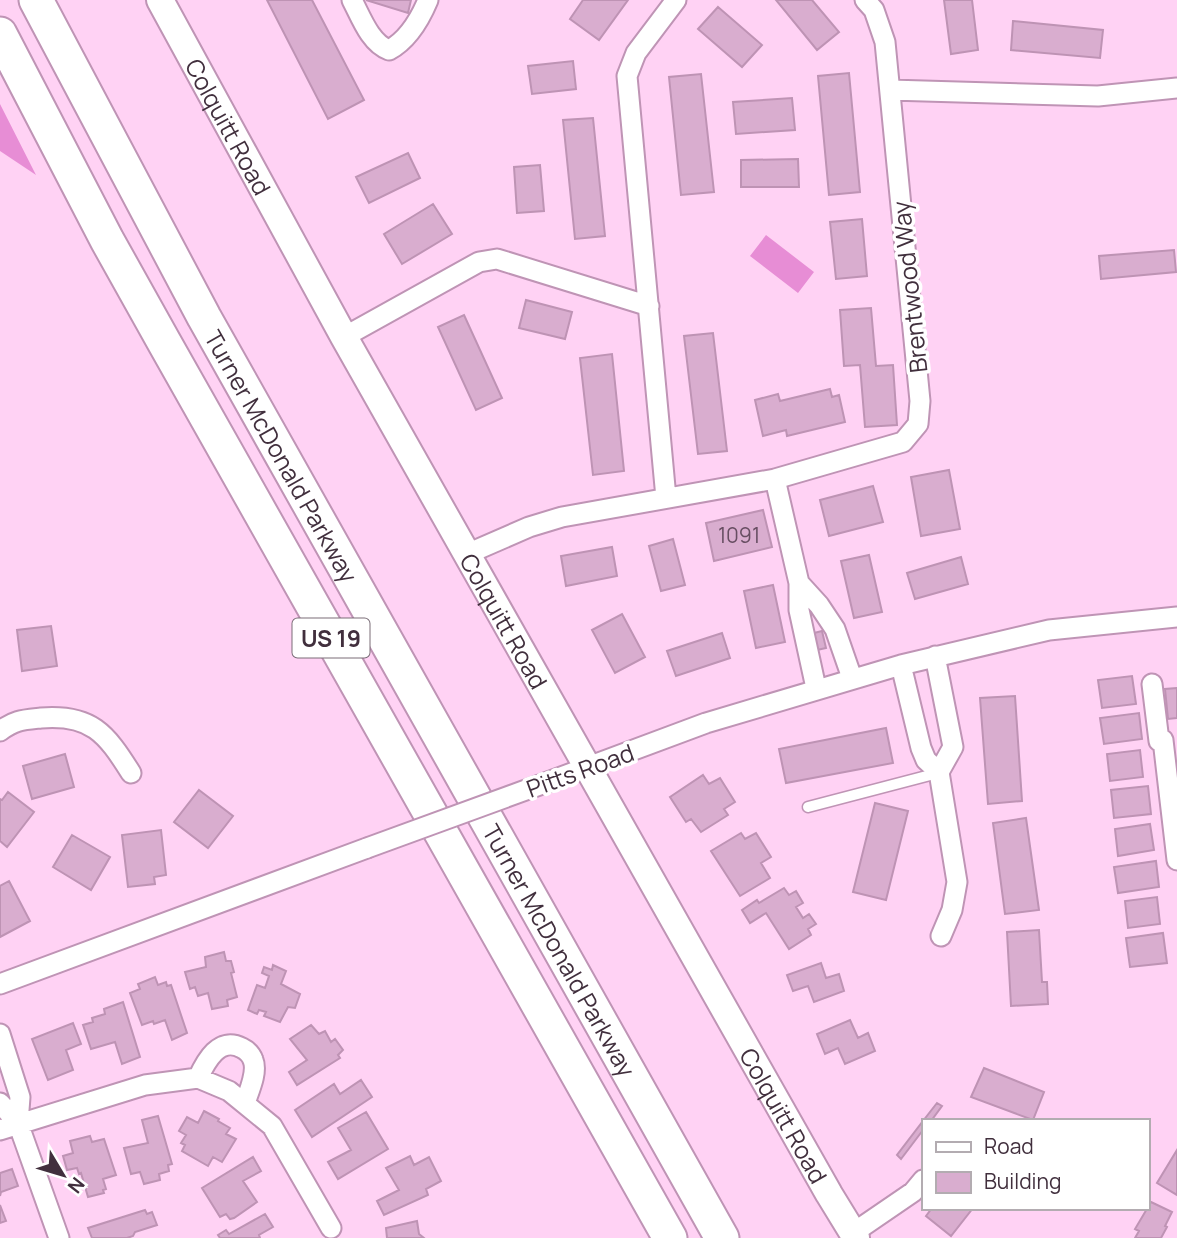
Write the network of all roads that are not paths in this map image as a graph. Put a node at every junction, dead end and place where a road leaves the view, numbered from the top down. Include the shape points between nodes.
1 (36, 0) edge
2 (160, 0) edge
3 (352, 0) edge
4 (428, 0) edge
5 (676, 0) edge
6 (865, 0) edge
7 (0, 34) edge
8 (1177, 88) edge
9 (890, 90) junction
10 (649, 306) junction
11 (344, 337) junction
12 (775, 479) junction
13 (666, 498) junction
14 (467, 554) junction
15 (799, 583) junction
16 (1177, 617) edge
17 (935, 656) junction
18 (901, 665) junction
19 (852, 678) junction
20 (1152, 684) dead end
21 (816, 688) junction
22 (0, 731) edge
23 (1170, 740) edge
24 (587, 767) junction
25 (939, 772) junction
26 (131, 773) dead end
27 (808, 807) dead end
28 (1177, 860) edge
29 (941, 936) dead end
30 (0, 984) edge
31 (0, 1034) edge
32 (198, 1078) junction
33 (0, 1103) edge
34 (245, 1103) junction
35 (9, 1126) edge
36 (922, 1181) edge
37 (331, 1228) dead end
38 (855, 1235) edge
39 (59, 1238) edge
40 (670, 1238) edge
41 (722, 1238) edge

1 - 41 highway, Turner McDonald Parkway / US 19 via 204,317
2 - 11 street, Colquitt Road
3 - 4 street via 372,37 389,50 406,37
5 - 10 street via 636,53 627,76
6 - 9 street, Brentwood Way via 874,10 885,42
7 - 40 highway, Turner McDonald Parkway / US 19 via 107,240
8 - 9 street via 1098,96
9 - 12 street, Brentwood Way via 920,401 918,424 903,442
10 - 11 street via 497,259 479,262
10 - 13 street
11 - 14 street, Colquitt Road
12 - 13 street, Brentwood Way
12 - 15 street
13 - 14 street, Brentwood Way via 562,517
14 - 24 street, Colquitt Road
15 - 19 street via 835,629
15 - 21 street via 799,610
16 - 17 street, Pitts Road via 1049,630
17 - 18 street, Pitts Road
17 - 25 street via 953,747
18 - 19 street, Pitts Road
18 - 25 street via 921,748
19 - 21 street, Pitts Road
20 - 23 street via 1159,741
21 - 24 street, Pitts Road
22 - 26 street via 15,721 83,720 113,744
23 - 28 street
24 - 30 street, Pitts Road, bridge
24 - 38 street, Colquitt Road
25 - 27 lane
25 - 29 street via 957,882
31 - 35 street via 20,1097
32 - 34 street
32 - 34 street via 216,1050 237,1045 253,1060
32 - 35 street via 145,1085
33 - 35 street
34 - 37 street via 272,1126
35 - 39 street
36 - 38 street

